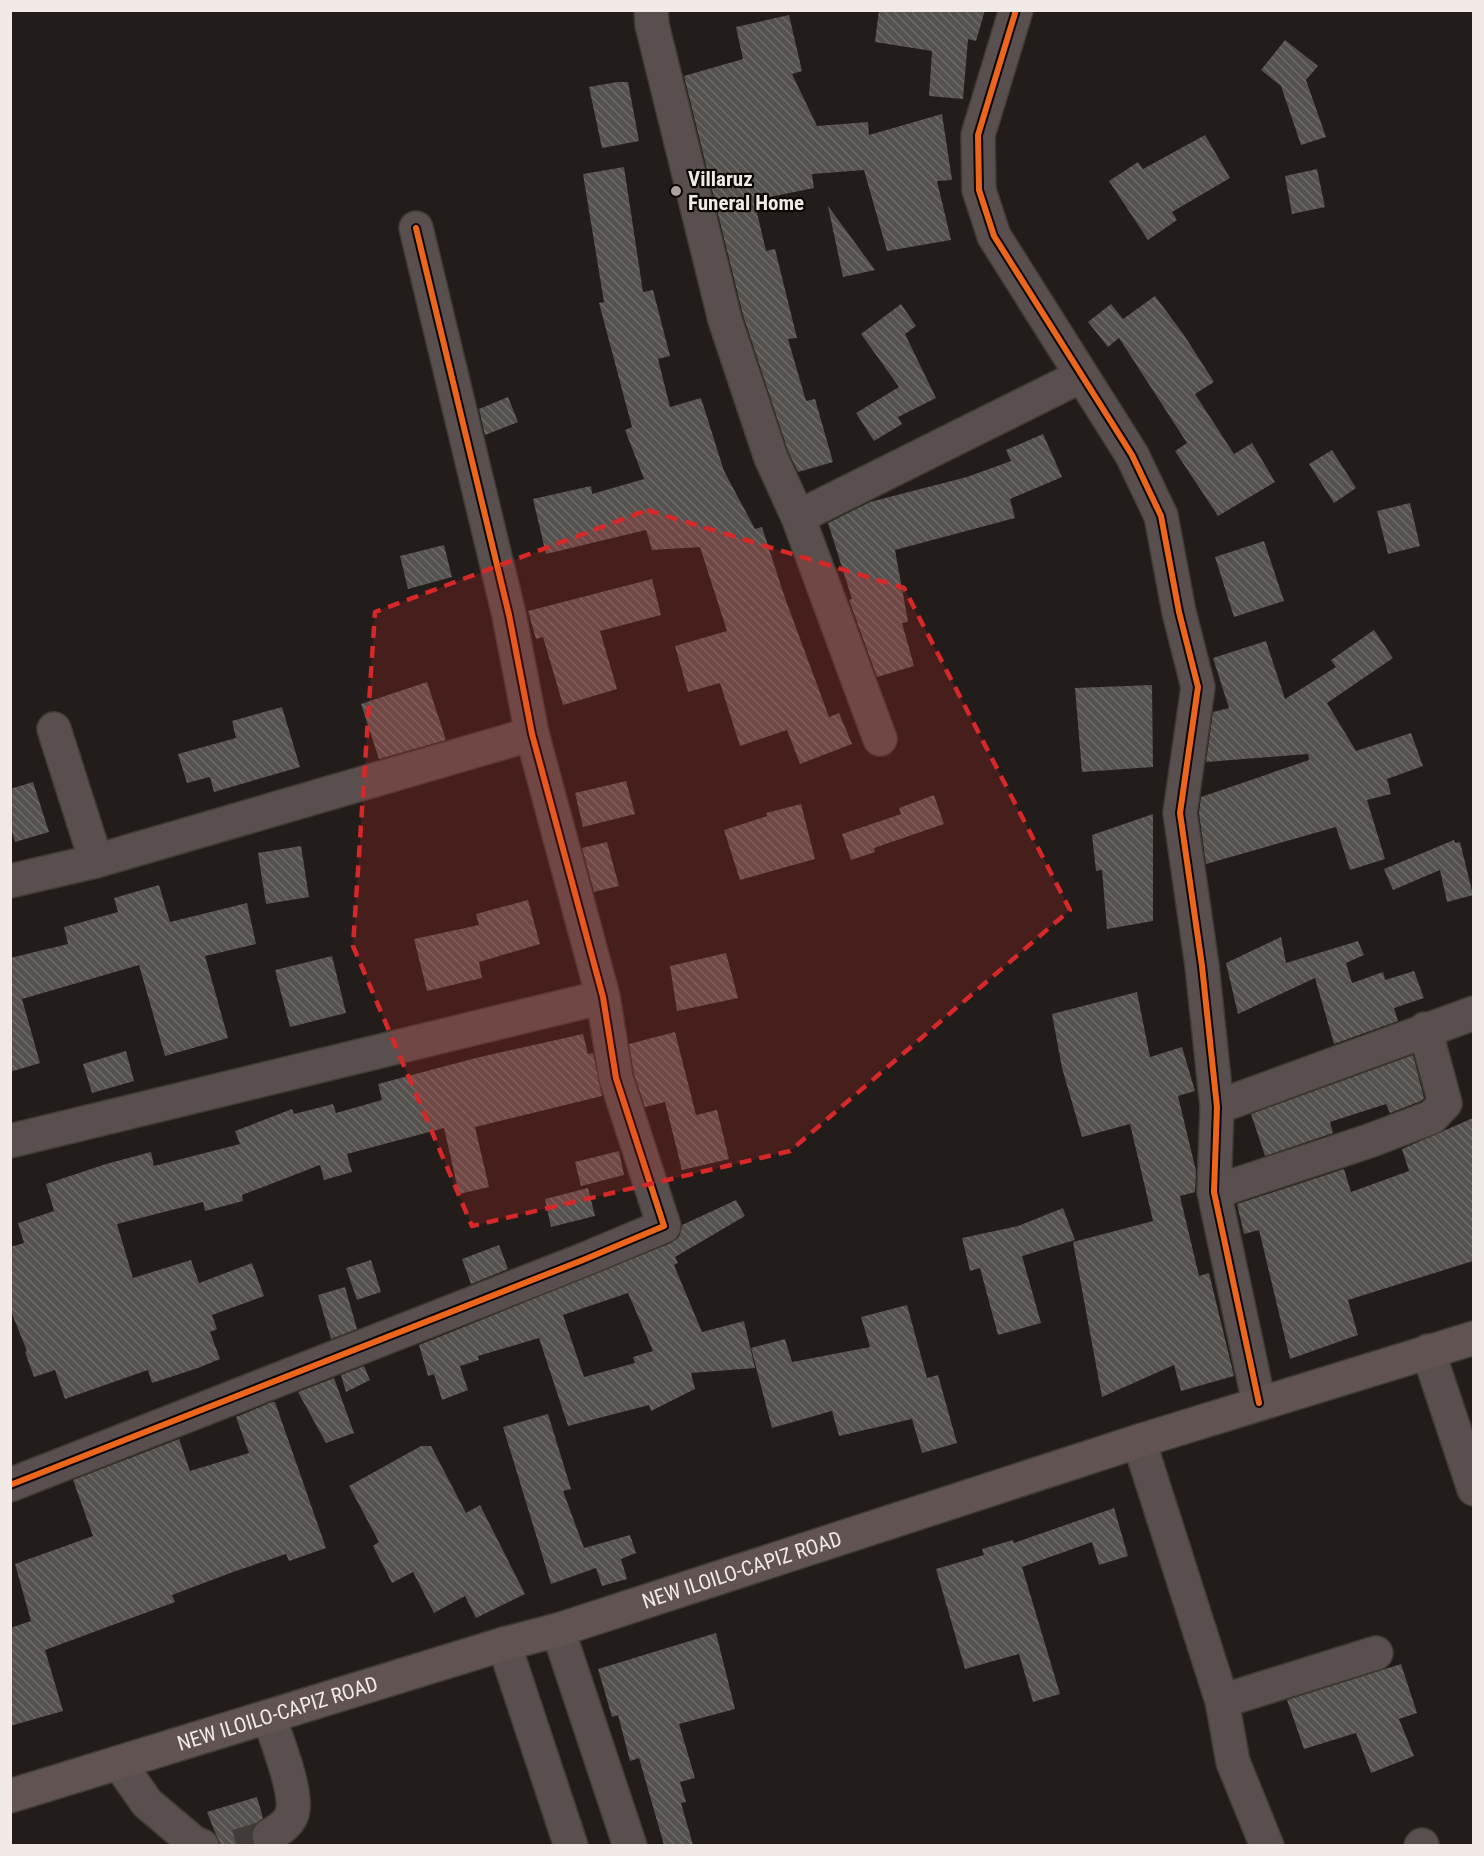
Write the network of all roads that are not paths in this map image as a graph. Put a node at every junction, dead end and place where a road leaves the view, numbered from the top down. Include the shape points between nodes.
1 (651, 10) edge
2 (1016, 10) edge
3 (416, 228) dead end
4 (1081, 376) junction
5 (798, 517) junction
6 (54, 729) dead end
7 (532, 734) junction
8 (880, 739) dead end
9 (96, 861) junction
10 (10, 881) edge
11 (603, 997) junction
12 (1473, 1013) edge
13 (1425, 1029) junction
14 (1217, 1107) junction
15 (10, 1141) edge
16 (1214, 1192) junction
17 (1473, 1338) edge
18 (1428, 1351) junction
19 (1259, 1403) junction
20 (1139, 1441) junction
21 (10, 1485) edge
22 (1473, 1489) edge
23 (558, 1630) junction
24 (504, 1644) junction
25 (1376, 1653) dead end
26 (1222, 1701) junction
27 (269, 1717) junction
28 (119, 1762) junction
29 (10, 1796) edge
30 (269, 1836) tunnel mouth
31 (202, 1845) edge
32 (571, 1845) edge
33 (630, 1845) edge
34 (1267, 1845) edge

1 - 5 street via 654,37 725,320 771,458
2 - 4 street via 978,135 979,190 994,236
3 - 7 street via 509,615
4 - 5 street
4 - 14 street via 1132,455 1161,516 1198,687 1180,813
5 - 8 street
6 - 9 street
7 - 9 street
7 - 11 street
9 - 10 street
11 - 15 street
11 - 21 street via 616,1078 664,1226
12 - 13 street
13 - 14 street
13 - 16 street via 1445,1103 1432,1117
14 - 16 street
16 - 19 street
17 - 18 highway, NEW ILOILO-CAPIZ ROAD
18 - 19 highway, NEW ILOILO-CAPIZ ROAD
18 - 22 street
19 - 20 highway, NEW ILOILO-CAPIZ ROAD
20 - 23 highway, NEW ILOILO-CAPIZ ROAD
20 - 26 street
23 - 24 highway, NEW ILOILO-CAPIZ ROAD
23 - 33 street
24 - 27 highway, NEW ILOILO-CAPIZ ROAD
24 - 32 street
25 - 26 street
26 - 34 street via 1233,1761
27 - 28 highway, NEW ILOILO-CAPIZ ROAD
27 - 30 street via 288,1776 293,1809 284,1827
28 - 29 highway, NEW ILOILO-CAPIZ ROAD
28 - 31 street via 147,1803 193,1842

